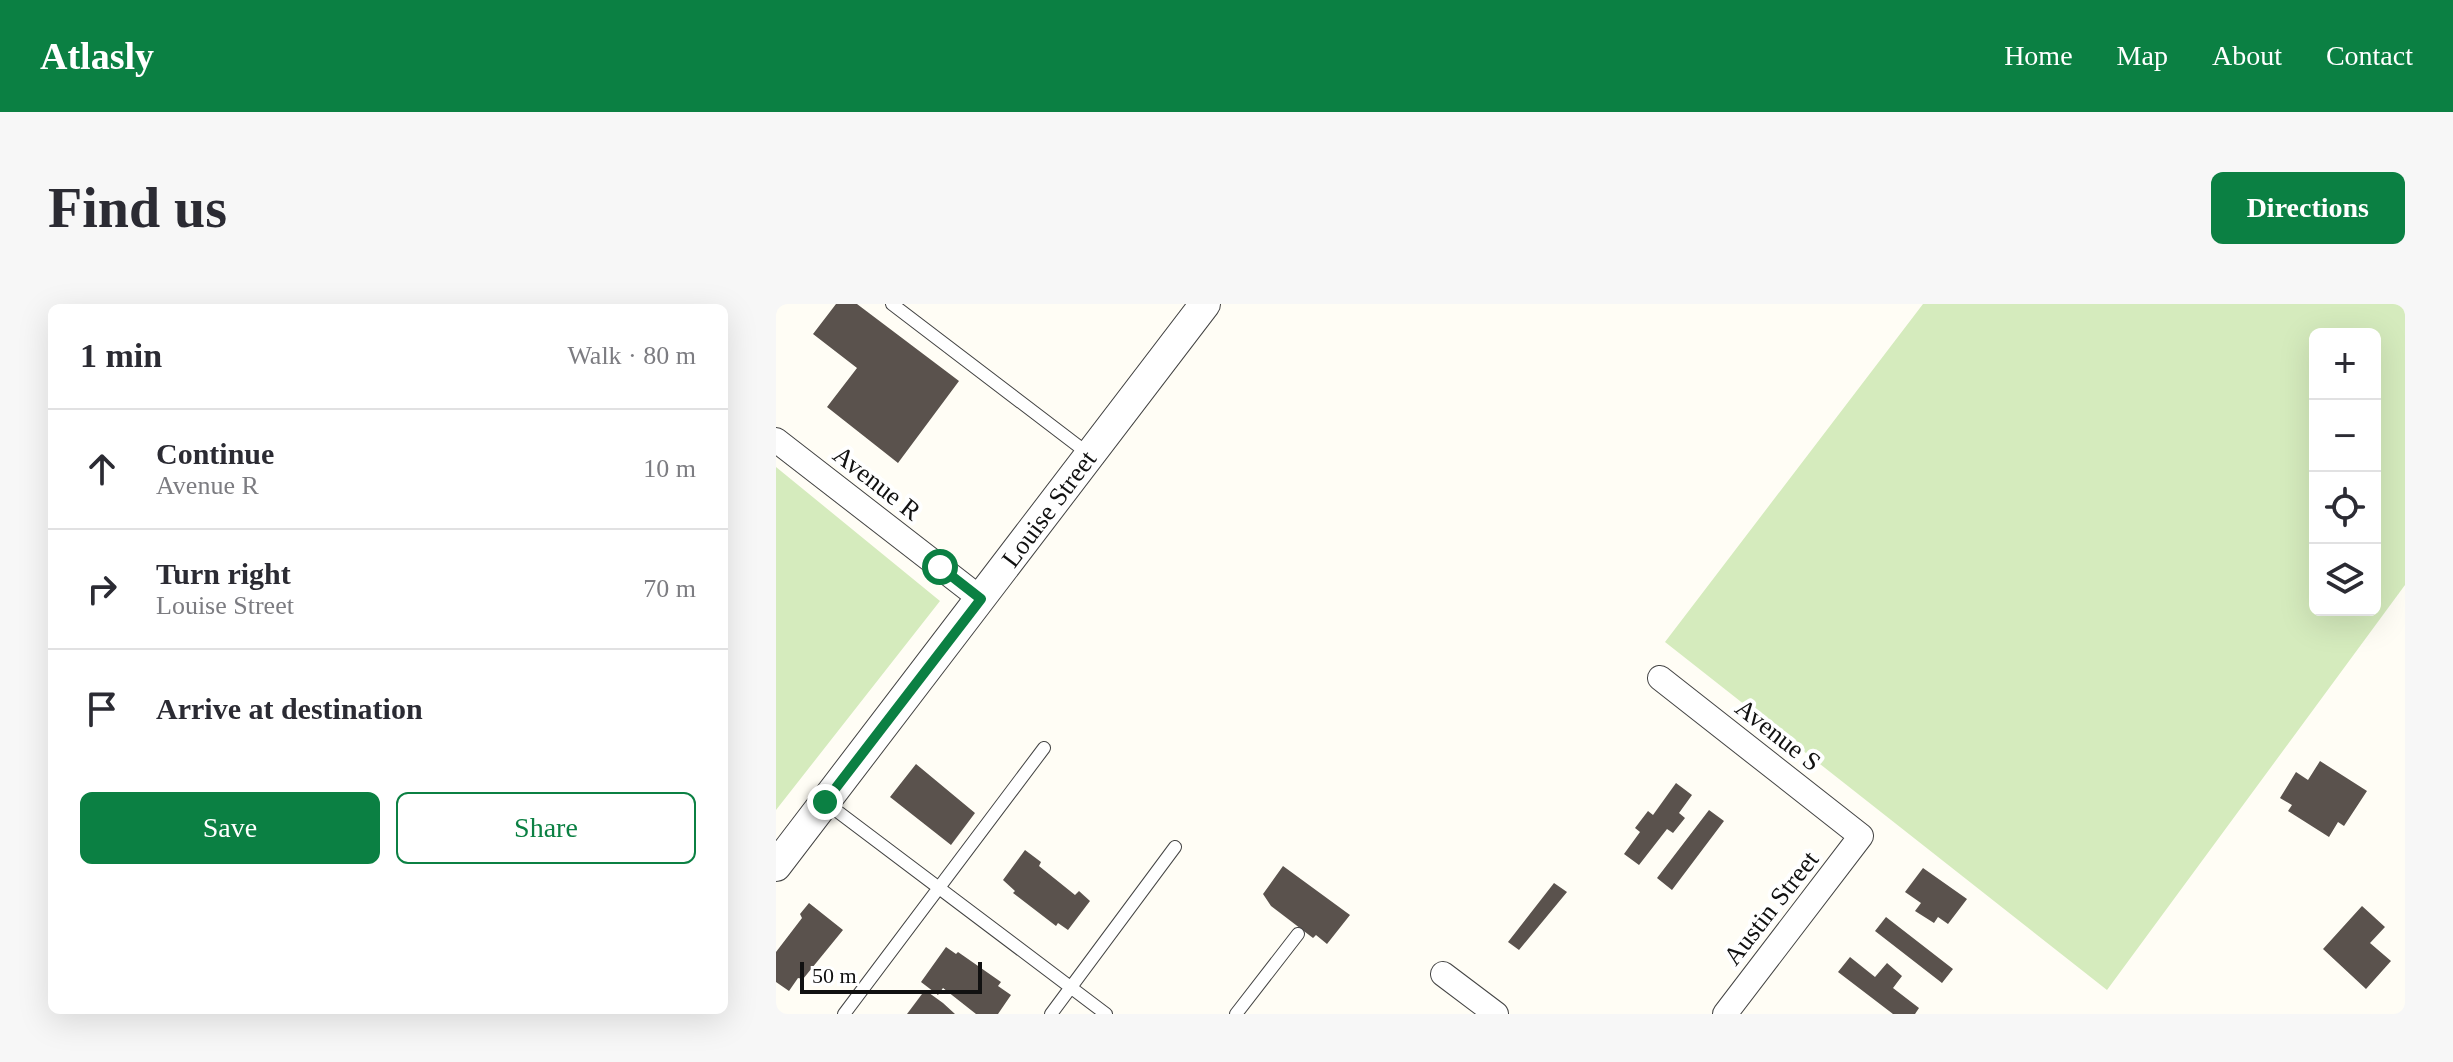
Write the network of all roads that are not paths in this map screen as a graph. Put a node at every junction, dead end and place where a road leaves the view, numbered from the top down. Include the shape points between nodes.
1 (892, 304) edge
2 (1205, 304) edge
3 (776, 440) edge
4 (1090, 455) junction
5 (981, 599) junction
6 (1660, 678) dead end
7 (1044, 748) dead end
8 (825, 802) junction
9 (1861, 836) joint
10 (1175, 847) dead end
11 (776, 866) edge
12 (938, 888) junction
13 (1298, 934) dead end
14 (1443, 974) dead end
15 (1071, 987) junction
16 (844, 1014) edge
17 (1051, 1014) edge
18 (1106, 1014) edge
19 (1236, 1014) edge
20 (1496, 1014) edge
21 (1725, 1014) edge

1 - 4 lane
2 - 4 street, Louise Street
3 - 5 street, Avenue R
4 - 5 street, Louise Street
5 - 8 street, Louise Street
6 - 9 street, Avenue S
7 - 12 lane
8 - 11 street, Louise Street
8 - 12 lane
9 - 21 street, Austin Street
10 - 15 lane
12 - 15 lane
12 - 16 lane
13 - 19 lane
14 - 20 street
15 - 17 lane
15 - 18 lane

